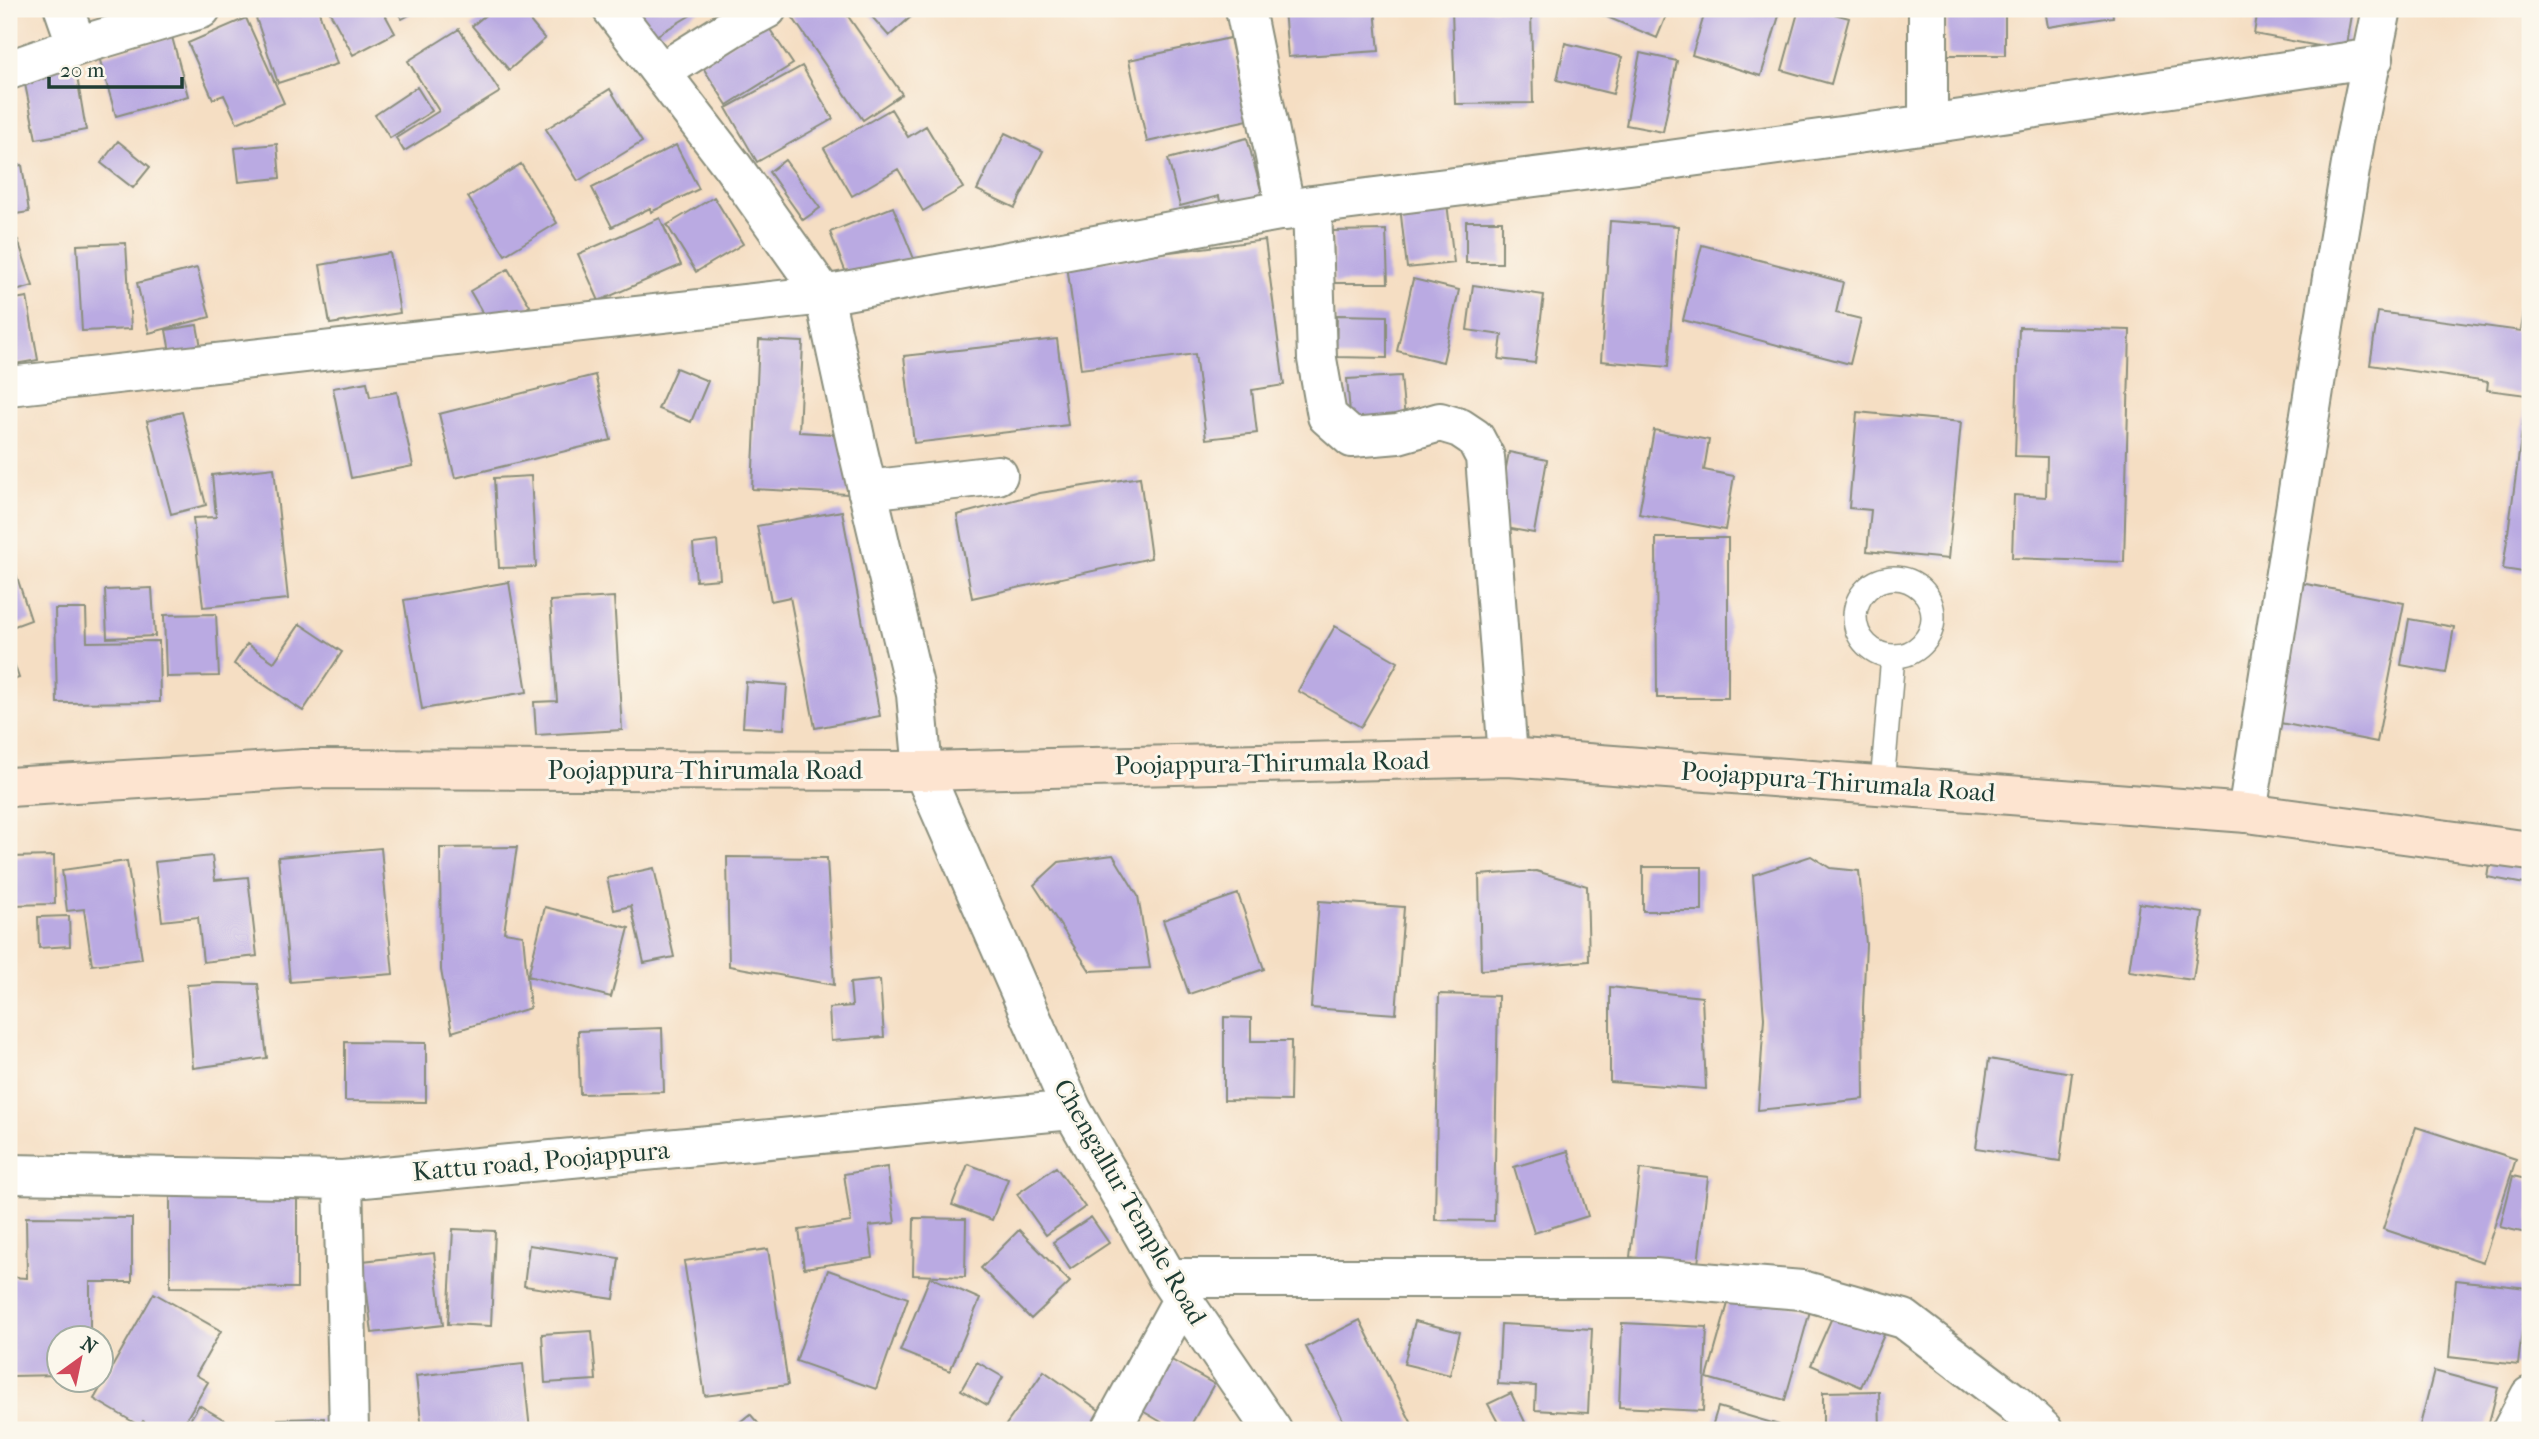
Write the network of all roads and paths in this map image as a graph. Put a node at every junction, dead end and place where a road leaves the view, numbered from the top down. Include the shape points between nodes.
1 (64, 9) edge
2 (201, 9) edge
3 (612, 9) edge
4 (767, 9) edge
5 (1245, 9) edge
6 (1928, 9) edge
7 (2382, 9) edge
8 (727, 18) edge
9 (77, 46) junction
10 (2374, 58) junction
11 (9, 70) edge
12 (661, 72) junction
13 (1928, 124) junction
14 (1299, 208) junction
15 (824, 295) junction
16 (9, 386) edge
17 (998, 475) dead end
18 (867, 490) junction
19 (1893, 656) dead end
20 (1508, 757) junction
21 (923, 771) junction
22 (1882, 785) junction
23 (9, 787) edge
24 (2247, 813) junction
25 (2530, 850) edge
26 (1072, 1110) junction
27 (9, 1174) edge
28 (343, 1180) junction
29 (1175, 1289) junction
30 (2530, 1396) edge
31 (349, 1430) edge
32 (1111, 1430) edge
33 (1272, 1430) edge
34 (2043, 1430) edge
35 (2512, 1430) edge

1 - 9 street
2 - 9 street
3 - 12 street
4 - 8 street
5 - 14 street
6 - 13 street
7 - 10 street
8 - 12 street
9 - 11 street
10 - 13 street
10 - 24 street via 2325,320
12 - 15 street
13 - 14 street
14 - 15 street
14 - 20 street via 1327,416 1352,438 1398,434 1440,422 1475,438 1485,457
15 - 16 street
15 - 18 street, Chengallur Temple Road
17 - 18 street
18 - 21 street, Chengallur Temple Road via 916,694
19 - 22 lane
20 - 21 main road, Poojappura-Thirumala Road
20 - 22 main road, Poojappura-Thirumala Road
21 - 23 main road, Poojappura-Thirumala Road via 304,769
21 - 26 street, Chengallur Temple Road
22 - 24 main road, Poojappura-Thirumala Road
24 - 25 main road, Poojappura-Thirumala Road
26 - 28 street, Kattu road, Poojappura
26 - 29 street, Chengallur Temple Road
27 - 28 street, Kattu road, Poojappura
28 - 31 street
29 - 32 street
29 - 33 street, Chengallur Temple Road
29 - 34 street via 1654,1278 1802,1290 1904,1319
30 - 35 street

